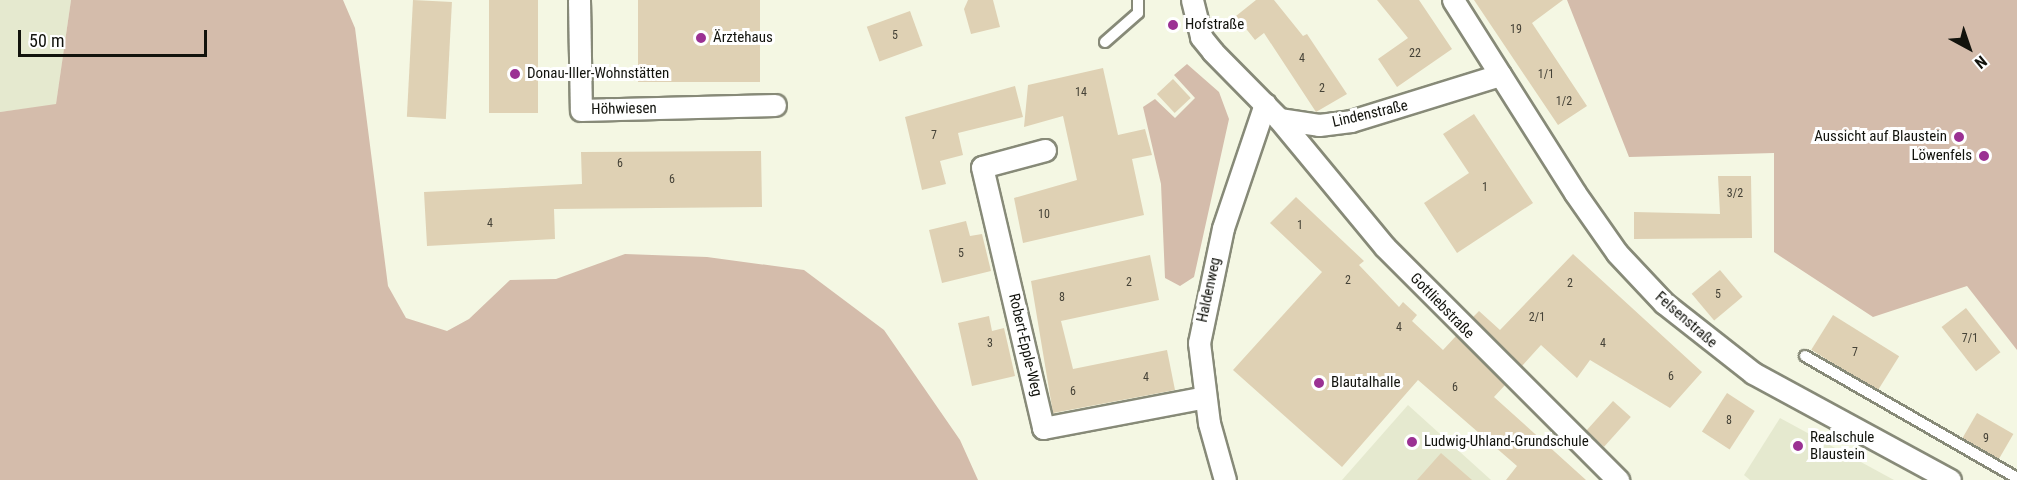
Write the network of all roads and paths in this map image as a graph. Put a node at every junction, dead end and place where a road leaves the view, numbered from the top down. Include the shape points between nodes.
1 (579, 0) edge
2 (1138, 0) edge
3 (1192, 0) edge
4 (1453, 0) edge
5 (1112, 40) dead end
6 (1500, 75) junction
7 (776, 105) dead end
8 (1272, 112) junction
9 (1045, 150) dead end
10 (1805, 357) dead end
11 (1204, 397) junction
12 (2017, 478) edge
13 (1225, 480) edge
14 (1618, 480) edge
15 (1950, 480) edge

1 - 7 street, Höhwiesen via 581,110
2 - 5 lane via 1138,13
3 - 8 street via 1201,37
4 - 6 street
6 - 8 street, Lindenstraße via 1351,121 1319,125
6 - 15 street, Felsenstraße via 1617,253 1664,303 1706,339 1797,400
8 - 11 street, Haldenweg via 1247,146 1205,306 1199,343
8 - 14 street, Gottliebstraße via 1303,154 1385,247
9 - 11 street, Robert-Epple-Weg via 982,167 1043,428
10 - 12 lane
11 - 13 street, Haldenweg

